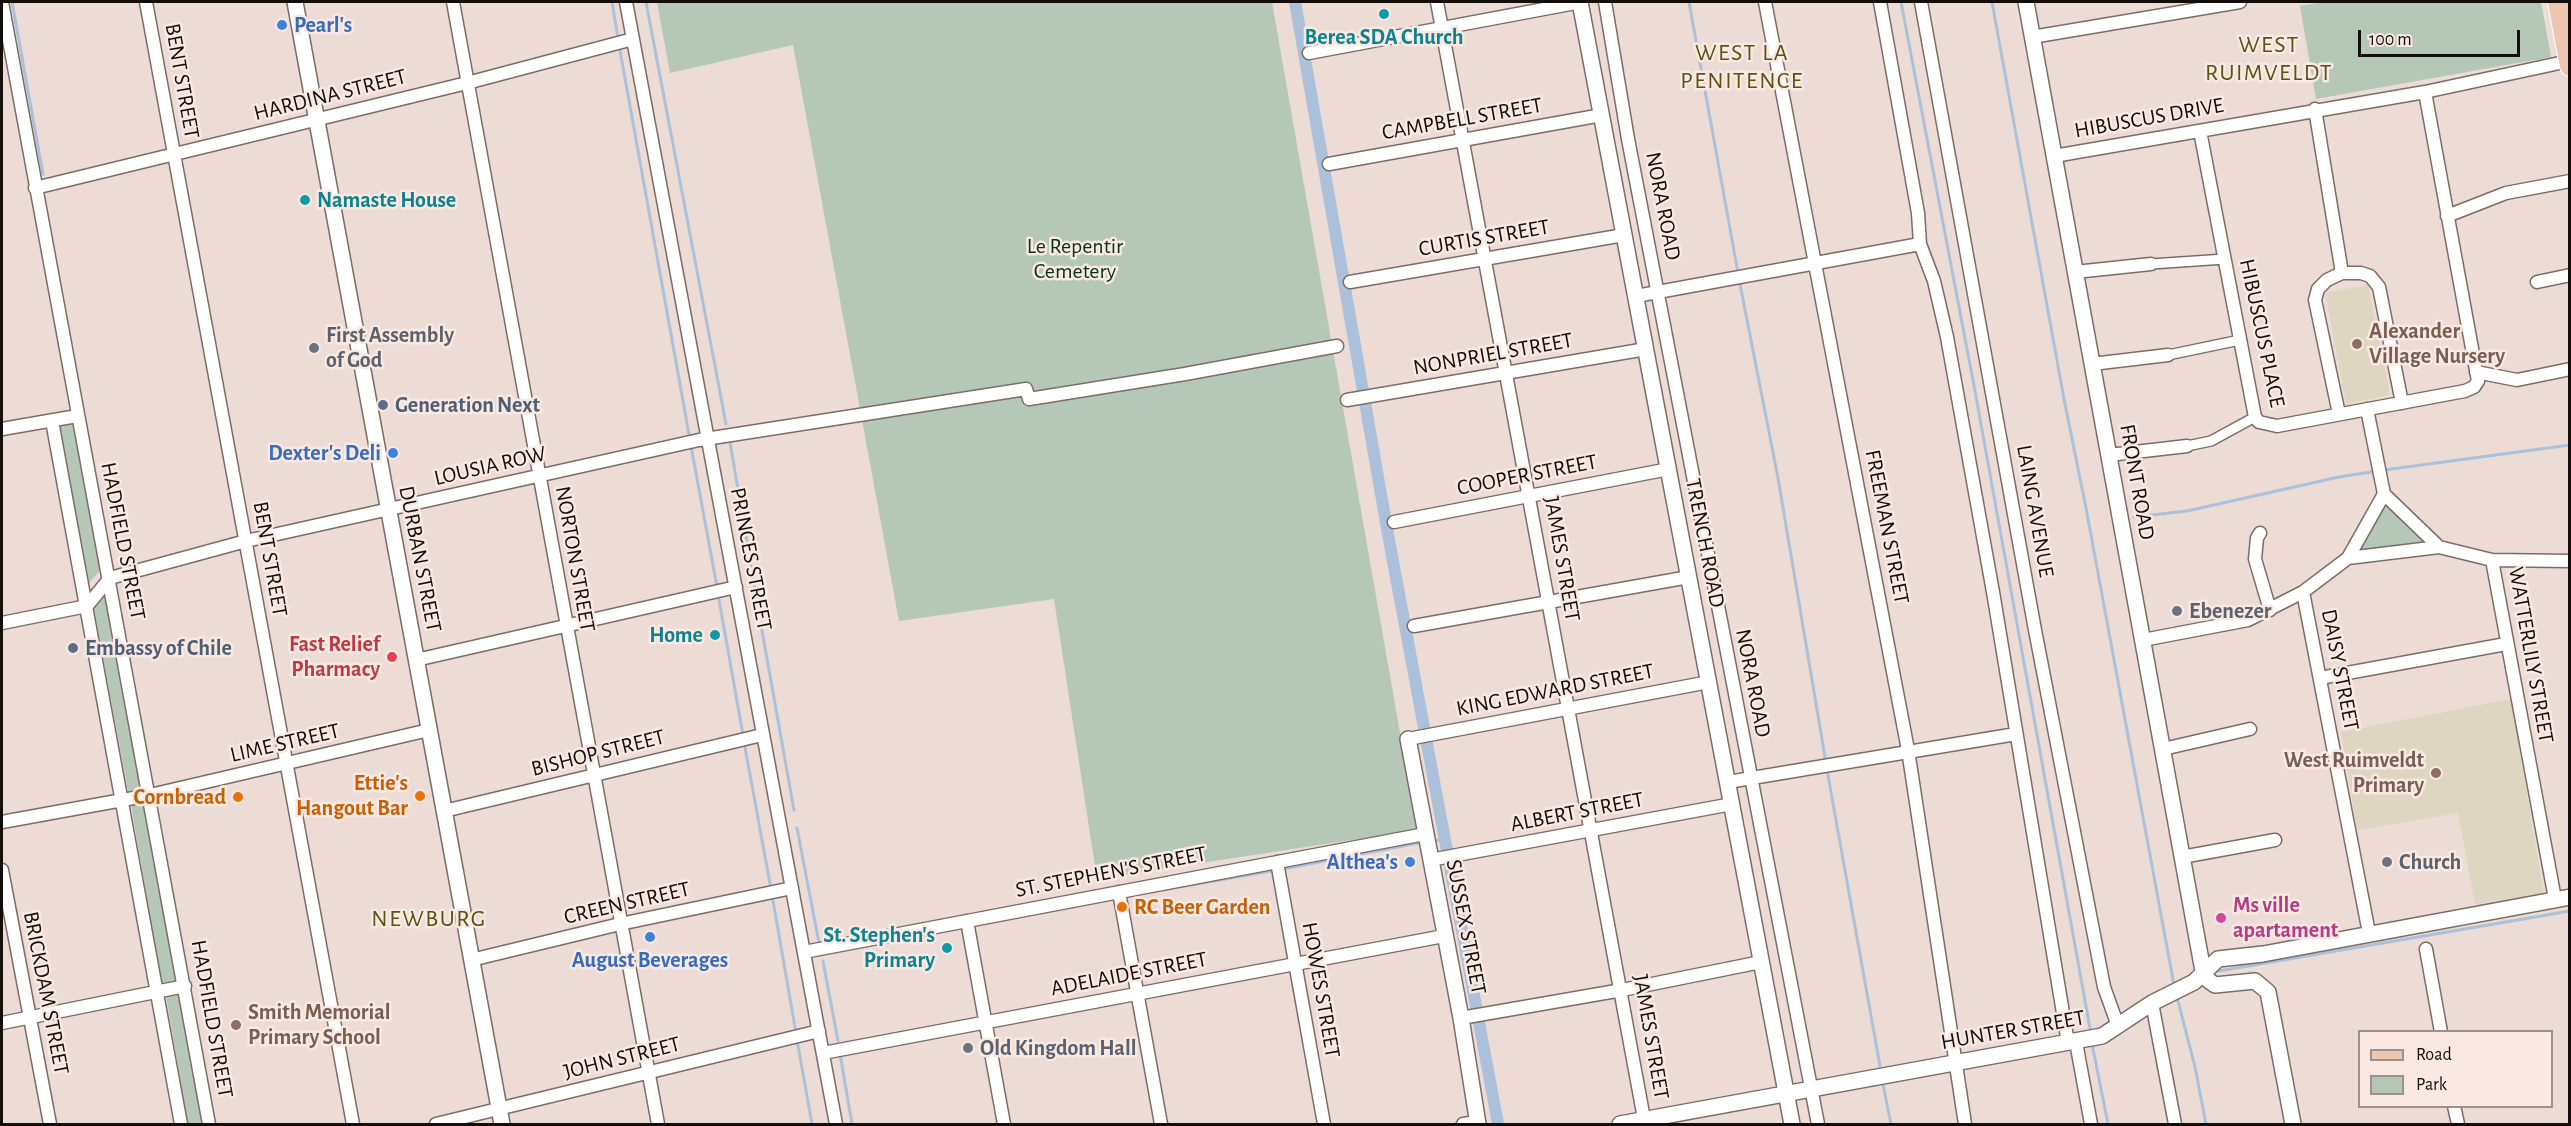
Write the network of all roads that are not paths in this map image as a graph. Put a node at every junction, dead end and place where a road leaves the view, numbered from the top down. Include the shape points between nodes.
1 (2, 2) edge
2 (146, 2) edge
3 (295, 2) edge
4 (453, 2) edge
5 (626, 2) edge
6 (1437, 2) edge
7 (1581, 2) edge
8 (1605, 2) edge
9 (1765, 2) edge
10 (1880, 2) edge
11 (1921, 2) edge
12 (2026, 2) edge
13 (2240, 2) edge
14 (2558, 2) edge
15 (2226, 3) edge
16 (1442, 28) junction
17 (2032, 37) junction
18 (633, 39) junction
19 (1309, 53) dead end
20 (2569, 64) edge
21 (467, 83) junction
22 (2425, 92) junction
23 (2315, 109) junction
24 (1602, 115) junction
25 (317, 120) junction
26 (2200, 131) junction
27 (1463, 140) junction
28 (174, 154) junction
29 (2054, 156) junction
30 (1329, 164) dead end
31 (2570, 182) edge
32 (35, 188) junction
33 (2447, 216) junction
34 (1624, 235) junction
35 (1920, 244) junction
36 (1485, 259) junction
37 (2224, 259) junction
38 (1815, 261) junction
39 (2151, 264) joint
40 (2075, 272) junction
41 (2342, 273) junction
42 (2570, 275) edge
43 (1350, 282) dead end
44 (2537, 282) dead end
45 (1658, 291) junction
46 (1636, 296) junction
47 (2240, 340) junction
48 (1337, 346) dead end
49 (1646, 349) junction
50 (2168, 355) joint
51 (2092, 364) junction
52 (2570, 369) edge
53 (2476, 372) junction
54 (1506, 373) junction
55 (1347, 400) dead end
56 (2402, 403) junction
57 (2367, 409) junction
58 (2339, 414) junction
59 (77, 416) junction
60 (2255, 417) junction
61 (52, 421) junction
62 (2, 429) edge
63 (703, 439) junction
64 (2187, 446) joint
65 (2109, 455) junction
66 (1669, 469) junction
67 (539, 476) junction
68 (2384, 494) junction
69 (1529, 496) junction
70 (388, 511) junction
71 (1394, 522) dead end
72 (2260, 533) dead end
73 (246, 541) junction
74 (2439, 547) junction
75 (2348, 558) junction
76 (2492, 560) junction
77 (2570, 561) edge
78 (1689, 577) junction
79 (110, 578) junction
80 (731, 589) junction
81 (2303, 592) junction
82 (1548, 602) junction
83 (87, 606) junction
84 (2270, 610) junction
85 (2, 623) edge
86 (566, 624) junction
87 (1414, 626) dead end
88 (2143, 640) junction
89 (2506, 644) junction
90 (416, 660) junction
91 (2320, 678) junction
92 (1709, 682) junction
93 (1568, 709) junction
94 (2250, 729) dead end
95 (429, 730) junction
96 (2016, 734) junction
97 (758, 735) junction
98 (1408, 739) joint
99 (2163, 749) junction
100 (1908, 750) junction
101 (286, 765) junction
102 (593, 776) junction
103 (1750, 778) junction
104 (1728, 782) junction
105 (150, 795) junction
106 (123, 801) junction
107 (1732, 804) junction
108 (444, 811) junction
109 (2, 822) edge
110 (1591, 830) junction
111 (1425, 834) junction
112 (2275, 840) dead end
113 (2182, 857) junction
114 (1430, 860) junction
115 (1277, 862) junction
116 (2, 870) edge
117 (787, 889) junction
118 (1119, 892) junction
119 (2562, 898) edge
120 (967, 921) junction
121 (620, 924) junction
122 (2369, 933) junction
123 (1444, 936) junction
124 (2426, 949) dead end
125 (804, 952) junction
126 (471, 960) junction
127 (1761, 962) junction
128 (1295, 964) junction
129 (2203, 971) junction
130 (185, 986) junction
131 (1622, 990) junction
132 (158, 991) junction
133 (1137, 994) junction
134 (2152, 1003) junction
135 (29, 1018) junction
136 (1461, 1018) junction
137 (985, 1022) junction
138 (2, 1023) edge
139 (2118, 1026) junction
140 (2441, 1030) edge
141 (819, 1031) junction
142 (2083, 1040) junction
143 (823, 1053) junction
144 (1955, 1064) junction
145 (647, 1073) junction
146 (1811, 1088) junction
147 (1786, 1093) junction
148 (2454, 1108) edge
149 (500, 1117) edge
150 (1645, 1122) edge
151 (1473, 1124) edge
152 (50, 1125) edge
153 (181, 1125) edge
154 (209, 1125) edge
155 (353, 1125) edge
156 (436, 1125) edge
157 (658, 1125) edge
158 (837, 1125) edge
159 (1004, 1125) edge
160 (1161, 1125) edge
161 (1324, 1125) edge
162 (1620, 1125) edge
163 (1792, 1125) edge
164 (1818, 1125) edge
165 (1965, 1125) edge
166 (2091, 1125) edge
167 (2175, 1125) edge
168 (2293, 1125) edge
169 (2458, 1125) edge

1 - 32 street, HADFIELD STREET
2 - 28 street, BENT STREET
3 - 25 street, DURBAN STREET
4 - 21 street, NORTON STREET
5 - 18 street, PRINCES STREET
6 - 16 street, JAMES STREET
7 - 16 street
7 - 24 street, TRENCH ROAD
8 - 45 street, NORA ROAD
9 - 38 street, FREEMAN STREET
10 - 35 street via 1918,213
11 - 139 street, LAING AVENUE via 2104,987
12 - 17 street, FRONT ROAD
13 - 15 street
14 - 20 main road
15 - 17 street
16 - 19 street
16 - 27 street, JAMES STREET
17 - 29 street, FRONT ROAD
18 - 21 street, HARDINA STREET
18 - 63 street, PRINCES STREET
20 - 22 street, HIBUSCUS DRIVE
21 - 25 street, HARDINA STREET
21 - 67 street, NORTON STREET
22 - 23 street, HIBUSCUS DRIVE
22 - 33 street
23 - 26 street, HIBUSCUS DRIVE
23 - 41 street
24 - 27 street, CAMPBELL STREET
24 - 34 street, TRENCH ROAD
25 - 28 street, HARDINA STREET
25 - 70 street, DURBAN STREET
26 - 29 street, HIBUSCUS DRIVE
26 - 37 street, HIBUSCUS PLACE
27 - 30 street, CAMPBELL STREET
27 - 36 street, JAMES STREET
28 - 32 street, HARDINA STREET
28 - 73 street, BENT STREET
29 - 40 street, FRONT ROAD
31 - 33 street via 2506,193
32 - 59 street, HADFIELD STREET
33 - 53 street
34 - 36 street, CURTIS STREET
34 - 46 street, TRENCH ROAD
35 - 38 street
35 - 96 street via 1934,281 1947,337
36 - 43 street, CURTIS STREET
36 - 54 street, JAMES STREET
37 - 39 street
37 - 47 street, HIBUSCUS PLACE
38 - 45 street
38 - 100 street, FREEMAN STREET
39 - 40 street
40 - 51 street, FRONT ROAD
41 - 56 street via 2370,276 2379,287
41 - 58 street via 2318,289 2315,300
42 - 44 street
45 - 46 street
45 - 103 street, NORA ROAD
46 - 49 street, TRENCH ROAD
47 - 50 street
47 - 60 street, HIBUSCUS PLACE
48 - 63 street, LOUSIA ROW via 1029,399 1026,389
49 - 54 street, NONPRIEL STREET
49 - 66 street, TRENCH ROAD
50 - 51 street
51 - 65 street, FRONT ROAD
52 - 53 street via 2517,380
53 - 56 street, HIBUSCUS PLACE via 2476,385 2465,391
54 - 55 street, NONPRIEL STREET
54 - 69 street, JAMES STREET
56 - 57 street, HIBUSCUS PLACE
57 - 58 street, HIBUSCUS PLACE
57 - 68 street
58 - 60 street, HIBUSCUS PLACE via 2277,426 2259,422
59 - 61 street
59 - 79 street, HADFIELD STREET
60 - 64 street via 2211,441
61 - 62 street
61 - 83 street
63 - 67 street, LOUSIA ROW
63 - 80 street, PRINCES STREET
64 - 65 street
65 - 88 street, FRONT ROAD
66 - 69 street, COOPER STREET
66 - 78 street, TRENCH ROAD
67 - 70 street, LOUSIA ROW
67 - 86 street, NORTON STREET
68 - 74 street
68 - 75 street
69 - 71 street, COOPER STREET
69 - 82 street, JAMES STREET
70 - 73 street, LOUSIA ROW
70 - 90 street, DURBAN STREET
72 - 84 street via 2256,559
73 - 79 street, LOUSIA ROW
73 - 101 street, BENT STREET
74 - 75 street
74 - 76 street
75 - 81 street
76 - 77 street
76 - 89 street, WATTERLILY STREET
78 - 82 street
78 - 92 street, TRENCH ROAD
79 - 83 street
79 - 105 street, HADFIELD STREET
80 - 86 street
80 - 97 street, PRINCES STREET
81 - 84 street
81 - 91 street, DAISY STREET
82 - 87 street
82 - 93 street, JAMES STREET
83 - 85 street
83 - 106 street
84 - 88 street via 2248,620
86 - 90 street
86 - 102 street, NORTON STREET
88 - 99 street, FRONT ROAD
89 - 91 street
89 - 119 street, WATTERLILY STREET
90 - 95 street, DURBAN STREET
91 - 122 street, DAISY STREET
92 - 93 street, KING EDWARD STREET
92 - 104 street, TRENCH ROAD
93 - 98 street, KING EDWARD STREET
93 - 110 street, JAMES STREET
94 - 99 street
95 - 101 street, LIME STREET
95 - 108 street, DURBAN STREET
96 - 100 street
96 - 142 street
97 - 102 street, BISHOP STREET
97 - 117 street, PRINCES STREET
98 - 111 street, SUSSEX STREET
99 - 113 street, FRONT ROAD
100 - 103 street
100 - 144 street, FREEMAN STREET
101 - 105 street, LIME STREET
101 - 155 street, BENT STREET
102 - 108 street, BISHOP STREET
102 - 121 street, NORTON STREET
103 - 104 street
103 - 146 street, NORA ROAD
104 - 107 street, TRENCH ROAD
105 - 106 street, LIME STREET
105 - 130 street, HADFIELD STREET
106 - 109 street, LIME STREET
106 - 132 street
107 - 110 street, ALBERT STREET
107 - 127 street, TRENCH ROAD
108 - 126 street, DURBAN STREET
110 - 114 street, ALBERT STREET
110 - 131 street, JAMES STREET
111 - 114 street, SUSSEX STREET
111 - 115 street, ST. STEPHEN'S STREET
112 - 113 street
113 - 129 street, FRONT ROAD
114 - 123 street, SUSSEX STREET
115 - 118 street, ST. STEPHEN'S STREET
115 - 128 street, HOWES STREET
116 - 135 street, BRICKDAM STREET
117 - 121 street, CREEN STREET
117 - 125 street, PRINCES STREET
118 - 120 street, ST. STEPHEN'S STREET
118 - 133 street
119 - 122 street, HUNTER STREET
120 - 125 street, ST. STEPHEN'S STREET
120 - 137 street
121 - 126 street, CREEN STREET
121 - 145 street, NORTON STREET
122 - 129 street, HUNTER STREET via 2218,959
123 - 128 street, ADELAIDE STREET
123 - 136 street, SUSSEX STREET
124 - 140 street
125 - 141 street, PRINCES STREET
126 - 149 street, DURBAN STREET
127 - 131 street
127 - 147 street, TRENCH ROAD
128 - 133 street, ADELAIDE STREET
128 - 161 street, HOWES STREET
129 - 134 street, HUNTER STREET via 2189,986
129 - 168 street via 2215,985 2255,981 2268,992
130 - 132 street
130 - 154 street, HADFIELD STREET
131 - 136 street
131 - 150 street, JAMES STREET
132 - 135 street
132 - 153 street
133 - 137 street, ADELAIDE STREET
133 - 160 street
134 - 139 street, HUNTER STREET
134 - 167 street
135 - 138 street
135 - 152 street, BRICKDAM STREET
136 - 151 street, SUSSEX STREET
137 - 143 street, ADELAIDE STREET
137 - 159 street
139 - 142 street, HUNTER STREET
141 - 143 street, PRINCES STREET
141 - 145 street, JOHN STREET
142 - 144 street, HUNTER STREET
142 - 166 street
143 - 158 street, PRINCES STREET
144 - 146 street, HUNTER STREET
144 - 165 street, FREEMAN STREET
145 - 149 street, JOHN STREET
145 - 157 street, NORTON STREET
146 - 147 street, HUNTER STREET
146 - 164 street, NORA ROAD
147 - 150 street, HUNTER STREET
147 - 163 street, TRENCH ROAD
148 - 169 street
149 - 156 street, JOHN STREET
150 - 162 street, HUNTER STREET

